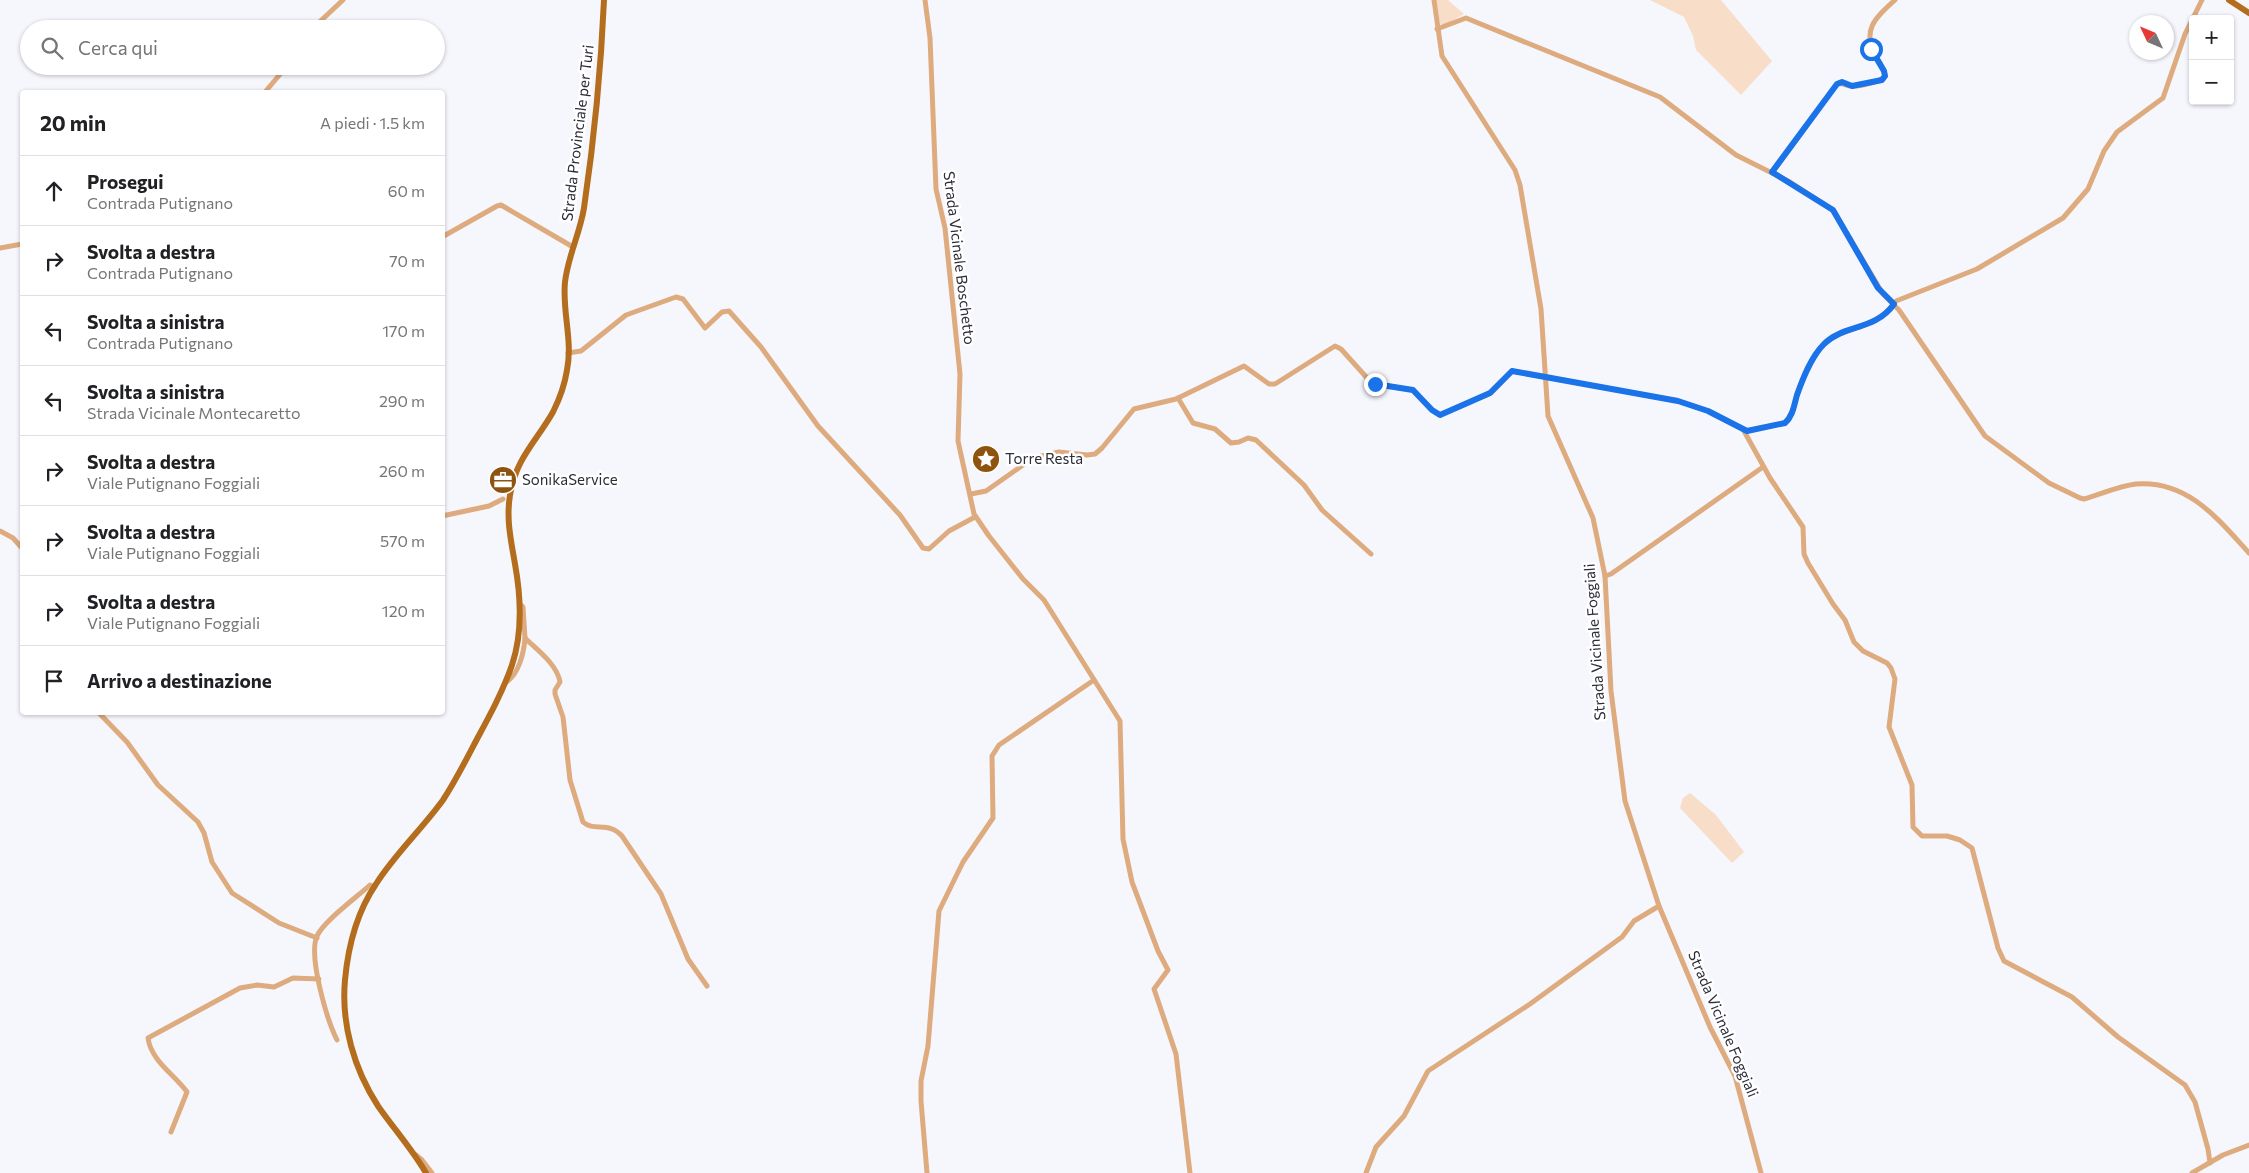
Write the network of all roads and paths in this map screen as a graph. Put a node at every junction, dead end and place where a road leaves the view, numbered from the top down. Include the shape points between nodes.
1 (343, 0) edge
2 (604, 0) edge
3 (925, 0) edge
4 (1434, 0) edge
5 (1895, 0) edge
6 (2202, 0) edge
7 (2229, 0) edge
8 (2249, 13) edge
9 (322, 20) edge
10 (1437, 29) junction
11 (279, 75) edge
12 (267, 90) edge
13 (1772, 172) junction
14 (445, 235) edge
15 (20, 244) edge
16 (573, 247) junction
17 (0, 248) edge
18 (1894, 304) junction
19 (568, 353) junction
20 (1544, 376) junction
21 (1178, 398) junction
22 (1744, 430) junction
23 (1763, 467) junction
24 (971, 494) junction
25 (503, 499) dead end
26 (445, 515) edge
27 (975, 517) junction
28 (0, 531) edge
29 (20, 546) edge
30 (2249, 553) edge
31 (1371, 554) dead end
32 (1605, 576) junction
33 (520, 604) junction
34 (526, 638) junction
35 (1094, 680) junction
36 (505, 683) junction
37 (101, 715) edge
38 (374, 886) junction
39 (1660, 906) junction
40 (317, 938) junction
41 (319, 979) junction
42 (707, 986) dead end
43 (337, 1040) dead end
44 (170, 1132) dead end
45 (2249, 1145) edge
46 (416, 1156) junction
47 (2210, 1163) junction
48 (426, 1173) edge
49 (432, 1173) edge
50 (927, 1173) edge
51 (1190, 1173) edge
52 (1366, 1173) edge
53 (1761, 1173) edge
54 (2192, 1173) edge

1 - 9 street
2 - 16 main road, Strada Provinciale per Turi via 587,188
3 - 24 street, Strada Vicinale Boschetto via 930,38 936,189 945,228 960,374 958,441
4 - 10 street, Strada Vicinale Foggiali
5 - 13 street via 1876,19 1869,37 1871,49 1885,76 1879,82 1852,86 1842,82 1837,84
6 - 18 street via 2185,34 2163,98 2117,132 2104,151 2088,189 2063,218 1977,269
7 - 8 main road
10 - 13 street via 1466,18 1650,92 1736,155
10 - 20 street, Strada Vicinale Foggiali via 1442,56 1515,170 1520,185 1541,309
11 - 12 street
13 - 18 street via 1833,210 1878,288
14 - 16 street via 501,205
15 - 17 street
16 - 19 main road, Strada Provinciale per Turi via 564,299
18 - 22 street via 1869,325 1837,334 1819,350 1785,423
18 - 30 street via 1981,432 2041,478 2084,499 2136,484 2164,487 2204,505
19 - 27 street via 581,351 626,315 676,297 682,299 705,328 722,312 729,311 766,354 818,426 900,515 923,548 929,549 948,532
19 - 33 main road, Strada Provinciale per Turi via 567,370 557,402 524,454 511,490 509,527
20 - 21 street via 1509,372 1490,393 1440,415 1413,390 1375,384 1335,346 1276,384 1269,384 1244,366
20 - 22 street via 1678,401 1708,411
20 - 32 street, Strada Vicinale Foggiali via 1548,416 1593,518
21 - 24 street via 1134,409 1098,452 1087,455 1059,452 1033,458 986,491
21 - 31 street via 1190,419 1214,429 1231,443 1248,438 1256,440 1304,485 1322,510
22 - 23 street
23 - 32 street
23 - 47 street via 1803,527 1806,558 1845,620 1854,642 1863,651 1887,663 1894,673 1889,727 1912,785 1915,830 1922,836 1947,836 1960,840 1972,848 2004,961 2072,997 2118,1037 2184,1085 2195,1102
24 - 27 street, Strada Vicinale Boschetto
25 - 26 street via 489,506
27 - 35 street, Strada Vicinale Boschetto via 1023,579 1044,600
28 - 29 street
32 - 39 street, Strada Vicinale Foggiali via 1611,692 1625,801
33 - 34 street
33 - 36 main road, Strada Provinciale per Turi via 517,645
34 - 36 street via 520,663
34 - 42 street via 559,675 560,682 555,690 564,722 568,768 583,822 588,826 609,827 622,836 661,894 688,959
35 - 50 street via 999,745 992,756 993,818 963,862 943,901 938,920 928,1046 921,1081
35 - 51 street, Strada Vicinale Boschetto via 1120,721 1123,839 1132,882 1168,970 1154,989 1176,1054
36 - 38 main road, Strada Provinciale per Turi via 451,788
37 - 40 street via 127,742 158,786 198,822 212,862 232,893 279,922
38 - 40 street via 370,885
38 - 46 main road, Strada Provinciale per Turi via 354,931 347,960 344,994 348,1030 355,1060 369,1089
39 - 52 street via 1634,921 1622,937 1530,1004 1428,1071 1404,1116 1376,1147
39 - 53 street, Strada Vicinale Foggiali via 1710,1026 1735,1076
40 - 41 street via 315,953
41 - 43 street via 327,1019
41 - 44 street via 293,978 274,987 240,988 148,1038 166,1070 187,1092
45 - 47 street
46 - 48 main road, Strada Provinciale per Turi
46 - 49 street
47 - 54 street

